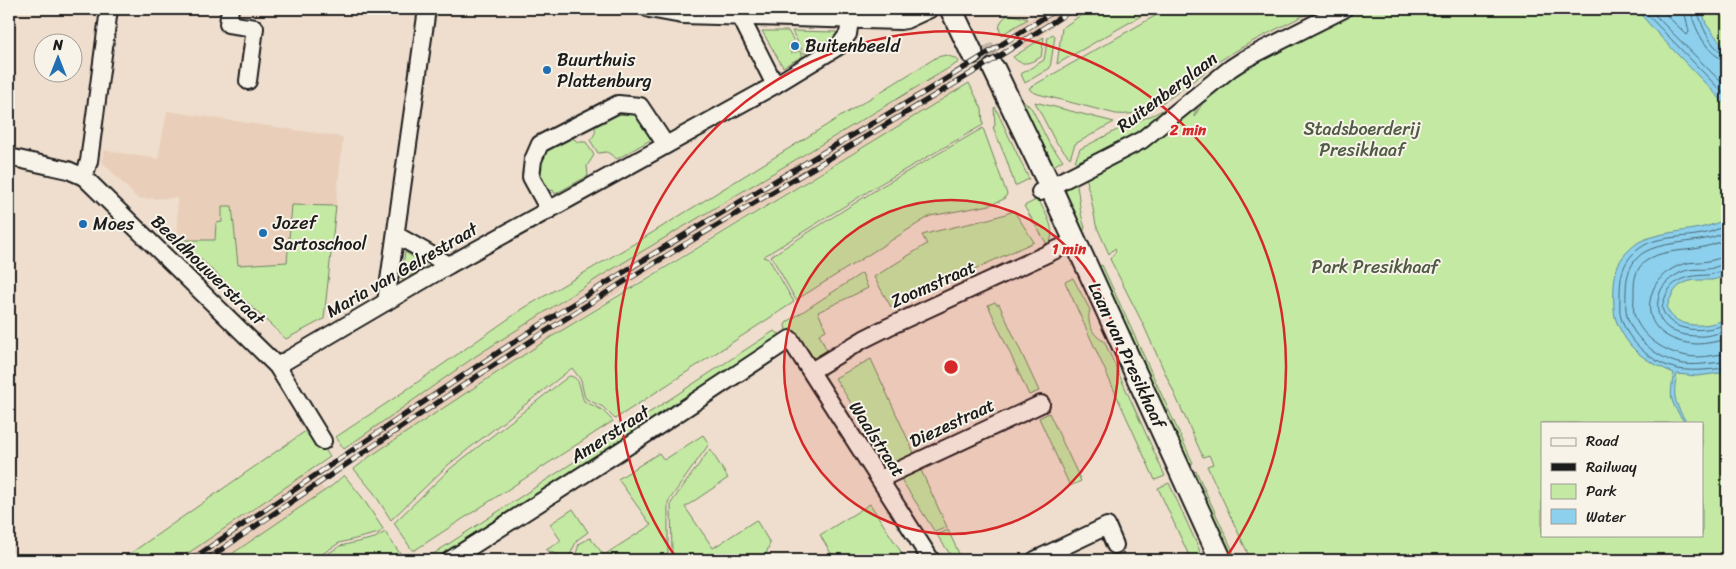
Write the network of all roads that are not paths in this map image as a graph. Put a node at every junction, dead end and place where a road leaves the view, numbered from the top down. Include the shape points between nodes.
1 (109, 9) edge
2 (230, 9) edge
3 (427, 9) edge
4 (649, 9) edge
5 (930, 9) edge
6 (951, 9) edge
7 (964, 9) edge
8 (1344, 9) edge
9 (682, 12) edge
10 (740, 16) junction
11 (850, 20) junction
12 (989, 72) tunnel mouth
13 (248, 82) dead end
14 (775, 85) junction
15 (666, 145) junction
16 (9, 157) edge
17 (84, 177) junction
18 (1045, 189) junction
19 (548, 210) junction
20 (396, 235) junction
21 (1070, 244) junction
22 (449, 265) junction
23 (386, 302) junction
24 (790, 339) joint
25 (277, 366) junction
26 (811, 371) junction
27 (1041, 404) dead end
28 (323, 441) dead end
29 (880, 479) junction
30 (1114, 545) dead end
31 (450, 560) edge
32 (931, 560) edge
33 (1035, 560) edge
34 (1208, 560) edge
35 (1221, 560) edge

1 - 17 street via 89,161
2 - 13 street via 228,24 255,28
3 - 20 street
4 - 9 street
5 - 11 street via 900,21
6 - 7 street via 978,50
8 - 18 street, Ruitenberglaan via 1245,59 1142,140
9 - 10 street
10 - 11 street
10 - 14 street
11 - 14 street, Maria van Gelrestraat via 848,34 839,46
12 - 18 street, Laan van Presikhaaf
14 - 15 street, Maria van Gelrestraat
15 - 19 street, Maria van Gelrestraat
15 - 19 street via 640,106 618,104 568,128 540,144 533,160 531,177
16 - 17 street via 68,170
17 - 25 street, Beeldhouwerstraat
18 - 21 street, Laan van Presikhaaf
19 - 22 street, Maria van Gelrestraat
20 - 22 street
20 - 23 street
21 - 26 street, Zoomstraat via 888,327
21 - 34 street, Laan van Presikhaaf
21 - 35 street, Laan van Presikhaaf
22 - 23 street, Maria van Gelrestraat
23 - 25 street, Maria van Gelrestraat
24 - 26 street, Waalstraat
24 - 31 street, Amerstraat
25 - 28 street, Beeldhouwerstraat
26 - 29 street, Waalstraat
27 - 29 street, Diezestraat
29 - 32 street, Waalstraat
30 - 33 street via 1107,526

